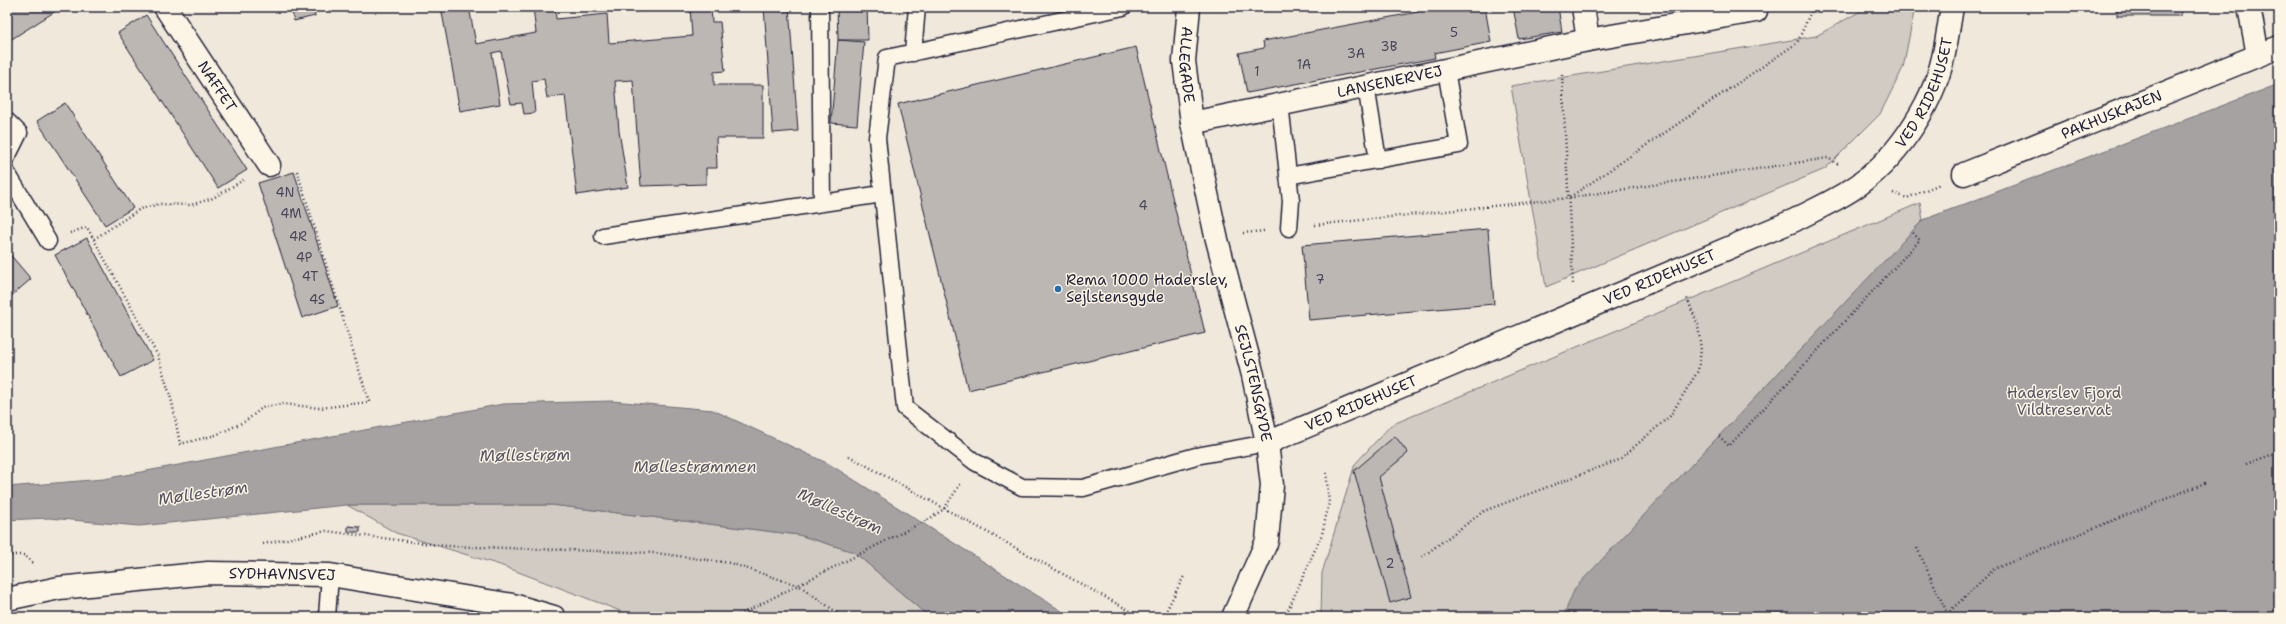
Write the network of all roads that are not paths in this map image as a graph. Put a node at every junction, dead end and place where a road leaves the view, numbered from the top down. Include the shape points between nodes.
1 (165, 7) edge
2 (820, 7) edge
3 (917, 7) edge
4 (1123, 7) edge
5 (1189, 7) edge
6 (1583, 7) edge
7 (1952, 7) edge
8 (2249, 7) edge
9 (1756, 11) dead end
10 (1588, 40) junction
11 (2279, 47) edge
12 (913, 52) junction
13 (2258, 55) junction
14 (1446, 70) junction
15 (1366, 86) junction
16 (1280, 104) junction
17 (7, 121) edge
18 (1192, 122) junction
19 (7, 157) edge
20 (1378, 160) junction
21 (270, 164) road end
22 (7, 173) edge
23 (1964, 174) road end
24 (1288, 176) junction
25 (882, 194) junction
26 (822, 203) junction
27 (1289, 228) road end
28 (602, 236) dead end
29 (48, 241) road end
30 (1267, 443) junction
31 (330, 575) junction
32 (7, 599) edge
33 (327, 617) edge
34 (554, 617) edge
35 (1233, 617) edge

1 - 21 street, NAFFET
2 - 26 lane
3 - 12 lane
4 - 12 lane
5 - 18 street, ALLEGADE via 1184,61
6 - 10 street
7 - 30 street, VED RIDEHUSET via 1943,59 1931,94 1913,127 1890,156 1852,189 1795,220
8 - 13 street
9 - 10 street, LANSENERVEJ
10 - 14 street, LANSENERVEJ
11 - 13 street, PAKHUSKAJEN
12 - 25 lane via 887,58 877,138
13 - 23 street, PAKHUSKAJEN
14 - 15 street, LANSENERVEJ
14 - 20 lane via 1459,145
15 - 16 street, LANSENERVEJ
15 - 20 lane
16 - 18 street, LANSENERVEJ
16 - 24 lane
17 - 19 lane via 19,133
18 - 30 street, SEJLSTENSGYDE via 1216,236 1253,375
20 - 24 lane
22 - 29 lane
24 - 27 lane via 1291,201
25 - 26 lane
25 - 30 lane via 905,408 975,462 1022,487 1083,488 1196,456
26 - 28 lane
30 - 35 street, SEJLSTENSGYDE via 1272,485 1268,541
31 - 32 street, SYDHAVNSVEJ via 208,573 59,588
31 - 33 lane
31 - 34 street, SYDHAVNSVEJ via 513,605

